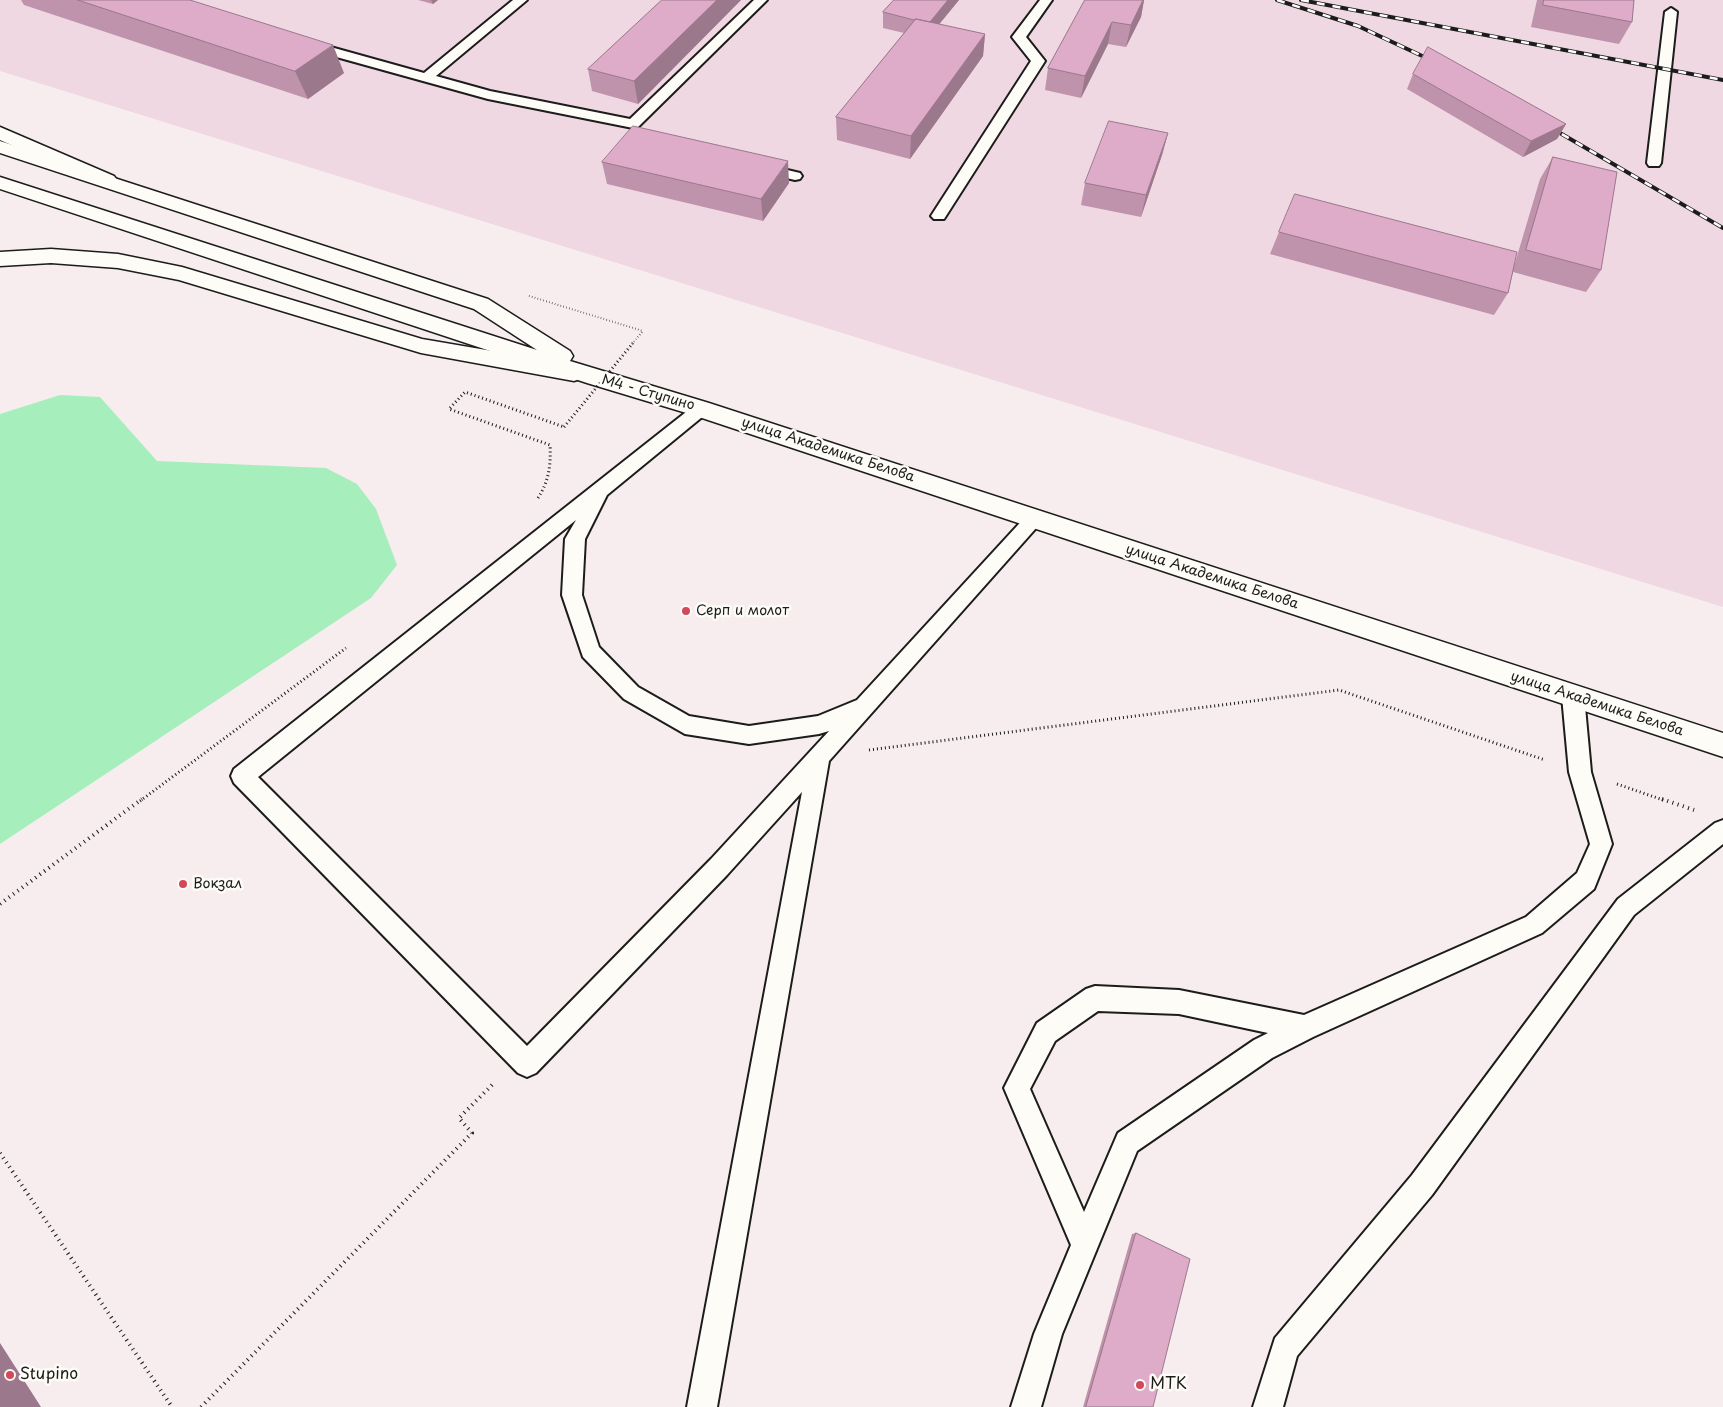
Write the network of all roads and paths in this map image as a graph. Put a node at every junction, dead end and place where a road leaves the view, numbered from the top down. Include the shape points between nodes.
1 (521, 0) edge
2 (761, 0) edge
3 (1046, 0) edge
4 (1671, 12) dead end
5 (293, 40) edge
6 (426, 78) junction
7 (633, 124) junction
8 (0, 132) edge
9 (646, 134) edge
10 (0, 147) edge
11 (1654, 163) dead end
12 (747, 164) edge
13 (795, 176) dead end
14 (0, 183) edge
15 (141, 194) junction
16 (939, 216) dead end
17 (0, 259) edge
18 (570, 309) dead end
19 (595, 377) junction
20 (701, 409) junction
21 (601, 489) junction
22 (537, 500) dead end
23 (1036, 518) junction
24 (350, 646) dead end
25 (1573, 696) junction
26 (865, 706) junction
27 (1723, 745) edge
28 (819, 757) junction
29 (1580, 772) junction
30 (1697, 811) dead end
31 (1723, 830) edge
32 (0, 904) edge
33 (1304, 1028) junction
34 (520, 1057) junction
35 (0, 1153) edge
36 (1084, 1244) junction
37 (172, 1407) edge
38 (201, 1407) edge
39 (702, 1407) edge
40 (1026, 1407) edge
41 (1268, 1407) edge

1 - 6 lane
2 - 7 lane
3 - 16 lane via 1018,37 1038,61
4 - 11 lane
5 - 6 lane
6 - 7 lane via 488,96
7 - 9 lane
8 - 15 main road
10 - 15 main road
12 - 13 lane
14 - 19 main road
15 - 19 main road via 482,304
17 - 19 main road via 51,256 118,261 182,274 421,346
18 - 22 path, bridge via 643,331 564,427 465,392 449,409 550,445 551,467 546,488
19 - 20 main road, М4 - Ступино
20 - 21 lane
20 - 23 main road, улица Академика Белова
21 - 26 lane via 575,540 572,595 590,651 632,694 685,725 749,735 819,725
21 - 34 lane via 242,776
23 - 25 main road, улица Академика Белова
23 - 26 lane
24 - 32 path
25 - 27 main road, улица Академика Белова
25 - 29 lane
26 - 28 lane
28 - 29 path via 1339,690
28 - 34 lane via 706,880 528,1064
28 - 39 lane
29 - 30 path
29 - 33 lane via 1601,844 1586,881 1534,926
31 - 41 lane via 1626,907 1422,1185 1285,1348
33 - 36 lane via 1263,1049 1127,1142
33 - 36 lane via 1179,1002 1095,998 1046,1032 1016,1088
34 - 38 path via 458,1118 472,1133
35 - 37 path
36 - 40 lane via 1048,1334

